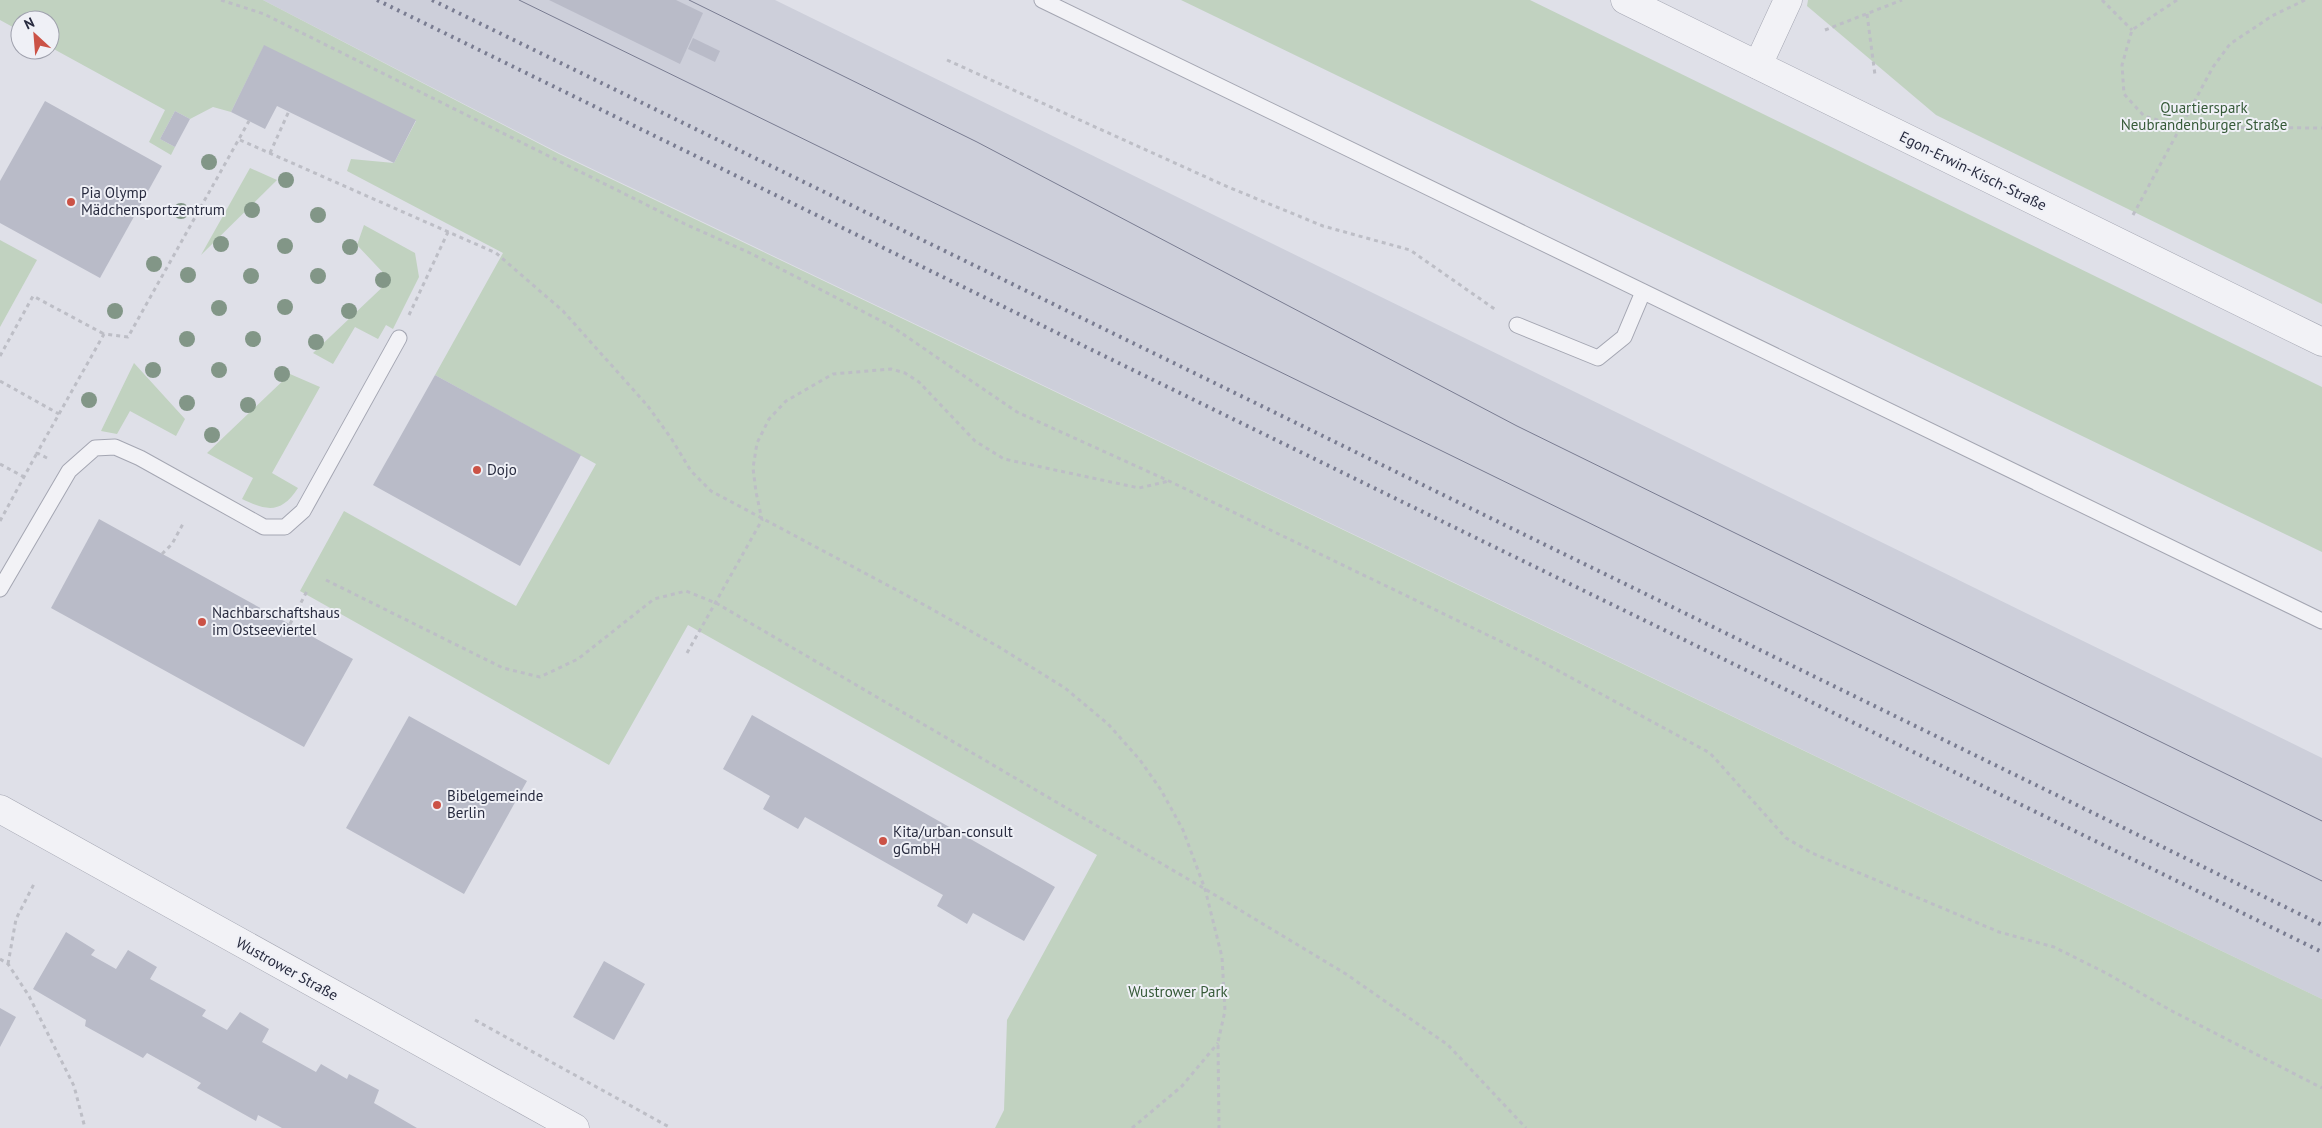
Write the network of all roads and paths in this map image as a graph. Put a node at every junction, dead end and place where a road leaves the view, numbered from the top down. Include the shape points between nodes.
1 (221, 0) edge
2 (1042, 0) edge
3 (1625, 0) edge
4 (1788, 0) edge
5 (1902, 0) edge
6 (2102, 0) edge
7 (2177, 0) edge
8 (2305, 0) edge
9 (1867, 14) junction
10 (1824, 30) dead end
11 (2132, 30) junction
12 (947, 60) dead end
13 (1758, 65) junction
14 (1875, 75) dead end
15 (289, 111) dead end
16 (249, 121) dead end
17 (2181, 127) junction
18 (2322, 128) edge
19 (240, 140) junction
20 (270, 153) junction
21 (2132, 216) dead end
22 (448, 232) junction
23 (1644, 292) junction
24 (1517, 325) joint
25 (104, 334) junction
26 (399, 338) joint
27 (2322, 342) edge
28 (0, 356) edge
29 (0, 381) edge
30 (59, 414) junction
31 (37, 453) junction
32 (0, 464) edge
33 (69, 471) junction
34 (24, 477) junction
35 (1169, 481) junction
36 (762, 520) junction
37 (0, 521) edge
38 (184, 522) dead end
39 (162, 554) dead end
40 (326, 580) dead end
41 (0, 589) edge
42 (308, 589) dead end
43 (716, 603) junction
44 (2322, 621) edge
45 (290, 624) dead end
46 (687, 653) dead end
47 (0, 809) edge
48 (36, 882) dead end
49 (1205, 889) junction
50 (0, 959) edge
51 (8, 964) junction
52 (475, 1020) dead end
53 (1218, 1042) junction
54 (2322, 1088) edge
55 (85, 1128) edge
56 (574, 1128) edge
57 (671, 1128) edge
58 (1132, 1128) edge
59 (1219, 1128) edge
60 (1526, 1128) edge

1 - 35 path via 264,14 758,258 891,326 1017,412
2 - 23 lane
3 - 13 street, Egon-Erwin-Kisch-Straße
4 - 13 street
5 - 9 path
6 - 11 path
7 - 11 path
8 - 17 path via 2272,16 2230,44 2213,67
9 - 10 path
9 - 14 path
11 - 17 path via 2122,65 2124,94 2144,116
12 - 24 path via 1228,187 1323,226 1410,250
13 - 27 street, Egon-Erwin-Kisch-Straße
15 - 20 path
16 - 19 path
17 - 18 path
17 - 21 path
19 - 20 path
19 - 25 path via 128,337
20 - 22 path
22 - 26 path
22 - 36 path via 496,253 563,311 647,405 691,472 711,491
23 - 24 lane via 1624,337 1598,358
23 - 44 lane
25 - 28 path via 33,296
25 - 30 path
26 - 33 lane via 303,511 285,527 264,527 115,447 95,448
29 - 30 path
30 - 31 path
31 - 33 path
31 - 34 path
32 - 34 path
33 - 41 lane
34 - 37 path
35 - 36 path via 1139,488 1004,458 975,442 919,382 905,373 891,369 833,374 786,400 769,419 757,443 754,468
35 - 54 path via 1533,657 1710,753 1786,838 1812,853 1999,932 2054,947
36 - 43 path
36 - 49 path via 919,602 1066,688 1108,724 1161,790 1183,830
38 - 39 path via 172,544
40 - 43 path via 503,668 540,677 578,660 654,599 686,591
42 - 45 path
43 - 46 path
43 - 49 path
47 - 56 street, Wustrower Straße
48 - 51 path via 16,918
49 - 53 path via 1222,957 1225,1011
49 - 60 path via 1346,974 1448,1045
50 - 51 path
51 - 55 path via 29,996 74,1086
52 - 57 path
53 - 58 path via 1182,1086
53 - 59 path

